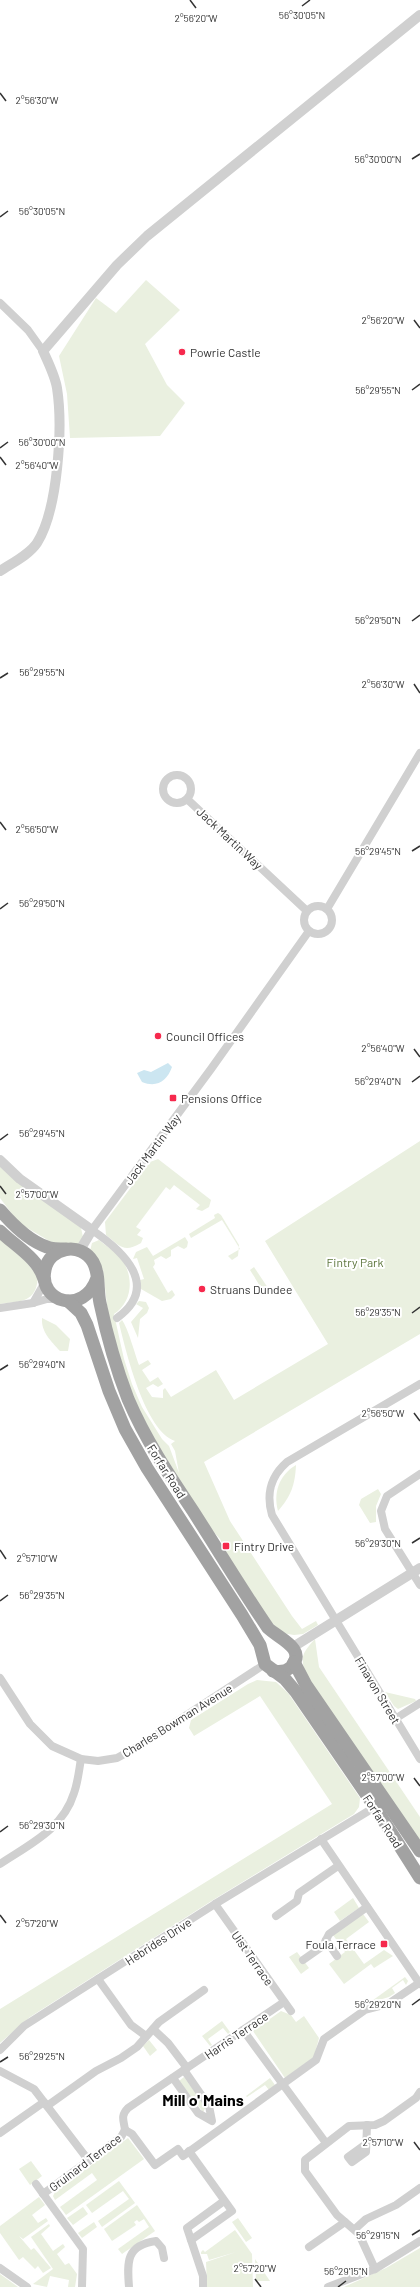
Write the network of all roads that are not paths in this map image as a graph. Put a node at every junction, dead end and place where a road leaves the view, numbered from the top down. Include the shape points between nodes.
1 (420, 15) edge
2 (0, 303) edge
3 (43, 351) junction
4 (0, 570) edge
5 (420, 753) edge
6 (187, 799) dead end
7 (326, 909) junction
8 (307, 911) junction
9 (309, 931) junction
10 (0, 1160) edge
11 (0, 1210) edge
12 (92, 1230) junction
13 (0, 1231) edge
14 (66, 1249) junction
15 (80, 1250) junction
16 (97, 1278) junction
17 (45, 1280) junction
18 (64, 1300) junction
19 (33, 1303) junction
20 (0, 1308) edge
21 (116, 1318) dead end
22 (420, 1384) edge
23 (420, 1474) edge
24 (416, 1570) edge
25 (420, 1584) edge
26 (335, 1620) junction
27 (289, 1643) junction
28 (294, 1662) junction
29 (267, 1664) junction
30 (0, 1678) edge
31 (420, 1703) edge
32 (395, 1718) junction
33 (81, 1759) junction
34 (420, 1759) edge
35 (375, 1807) junction
36 (321, 1840) junction
37 (420, 1851) edge
38 (0, 1864) edge
39 (338, 1866) junction
40 (420, 1878) edge
41 (215, 1904) junction
42 (367, 1907) junction
43 (276, 1916) dead end
44 (326, 1940) junction
45 (338, 1956) dead end
46 (303, 1960) dead end
47 (98, 1979) junction
48 (420, 1983) edge
49 (204, 1990) dead end
50 (284, 2002) junction
51 (291, 2011) dead end
52 (153, 2029) junction
53 (243, 2030) junction
54 (146, 2036) junction
55 (0, 2050) edge
56 (185, 2070) junction
57 (0, 2071) edge
58 (173, 2078) junction
59 (284, 2084) junction
60 (419, 2096) edge
61 (46, 2104) junction
62 (212, 2121) junction
63 (367, 2125) junction
64 (125, 2130) junction
65 (219, 2130) junction
66 (0, 2133) edge
67 (326, 2142) junction
68 (366, 2144) dead end
69 (189, 2151) junction
70 (89, 2161) junction
71 (36, 2184) dead end
72 (420, 2188) edge
73 (43, 2194) junction
74 (224, 2201) junction
75 (345, 2222) junction
76 (355, 2229) junction
77 (191, 2240) junction
78 (420, 2241) edge
79 (309, 2247) dead end
80 (164, 2258) dead end
81 (0, 2268) edge
82 (375, 2269) junction
83 (27, 2287) edge
84 (82, 2287) edge
85 (129, 2287) edge
86 (203, 2287) edge
87 (328, 2287) edge

1 - 3 street via 147,236 117,265
2 - 3 street via 28,330
3 - 4 street via 57,386 60,418 53,490 46,525 36,545
5 - 7 street
6 - 8 street, Jack Martin Way
7 - 8 street via 315,907
7 - 9 street via 332,918 329,929 321,934
8 - 9 street via 304,922
9 - 12 street, Jack Martin Way via 224,1052
10 - 12 street via 20,1179
11 - 14 highway via 11,1223 34,1240 47,1247
12 - 15 street, Jack Martin Way
12 - 21 street via 124,1255 134,1274 136,1292 132,1302 125,1312
13 - 17 highway via 35,1261 42,1270
14 - 15 highway
14 - 17 highway via 52,1257 44,1271
15 - 16 highway via 93,1262
16 - 18 highway via 88,1295 79,1300
16 - 27 highway, Forfar Road via 99,1301 116,1364 141,1428 268,1628
17 - 18 highway via 50,1292
17 - 19 street
18 - 19 street via 47,1299
18 - 29 highway, Forfar Road via 76,1308 87,1325 109,1391 129,1436 242,1615 260,1645
19 - 20 street
22 - 26 street, Finavon Street via 287,1462 272,1481 269,1493 272,1515
23 - 24 street via 387,1496 381,1511 386,1529
24 - 25 street
24 - 26 street
26 - 27 street
26 - 32 street, Finavon Street
27 - 28 highway via 296,1656
27 - 29 highway via 271,1641 265,1648
28 - 29 highway via 284,1671
28 - 37 highway, Forfar Road via 306,1685
29 - 33 street, Charles Bowman Avenue via 116,1758 98,1761
29 - 35 highway, Forfar Road via 296,1692
30 - 33 street, Charles Bowman Avenue via 42,1738 63,1753
31 - 32 street
32 - 34 street, Finavon Street
33 - 38 street via 74,1792 59,1822
35 - 36 street, Hebrides Drive
35 - 40 highway, Forfar Road
36 - 39 street
36 - 41 street, Hebrides Drive
39 - 42 street
39 - 43 street via 299,1893 297,1901
41 - 47 street, Hebrides Drive
41 - 50 street, Uist Terrace
42 - 44 street via 329,1934
42 - 48 street
44 - 45 street
44 - 46 street via 323,1946
47 - 54 street via 131,2025
47 - 55 street, Hebrides Drive via 24,2026
48 - 59 street via 388,2004 365,2010 324,2039 316,2060
49 - 52 street
50 - 51 street, Uist Terrace
50 - 53 street, Harris Terrace
52 - 54 street
52 - 56 street via 168,2042
53 - 56 street, Harris Terrace
53 - 59 street
54 - 61 street via 137,2047 121,2058 96,2070
56 - 58 street, Harris Terrace
56 - 62 street via 209,2106
57 - 61 street via 34,2089
58 - 62 street via 198,2114
58 - 64 street, Harris Terrace via 123,2113
59 - 65 street
59 - 67 street
60 - 63 street via 384,2121
61 - 66 street
61 - 70 street
62 - 65 street
63 - 67 street via 349,2126
63 - 68 street
64 - 69 street via 132,2134 155,2166 178,2149 183,2156
64 - 70 street, Gruinard Terrace via 122,2137
65 - 69 street
67 - 75 street via 305,2160 304,2166 337,2215
69 - 74 street
70 - 73 street, Gruinard Terrace
71 - 73 street, Gruinard Terrace
72 - 76 street via 396,2205 366,2219
73 - 84 street, Gruinard Terrace via 83,2249
74 - 77 street via 187,2228
74 - 77 street via 232,2211
75 - 76 street
75 - 79 street
76 - 82 street
77 - 86 street via 203,2276
78 - 82 street
80 - 85 street via 162,2248 156,2241 146,2242 135,2250 127,2261
81 - 83 street
82 - 87 street

